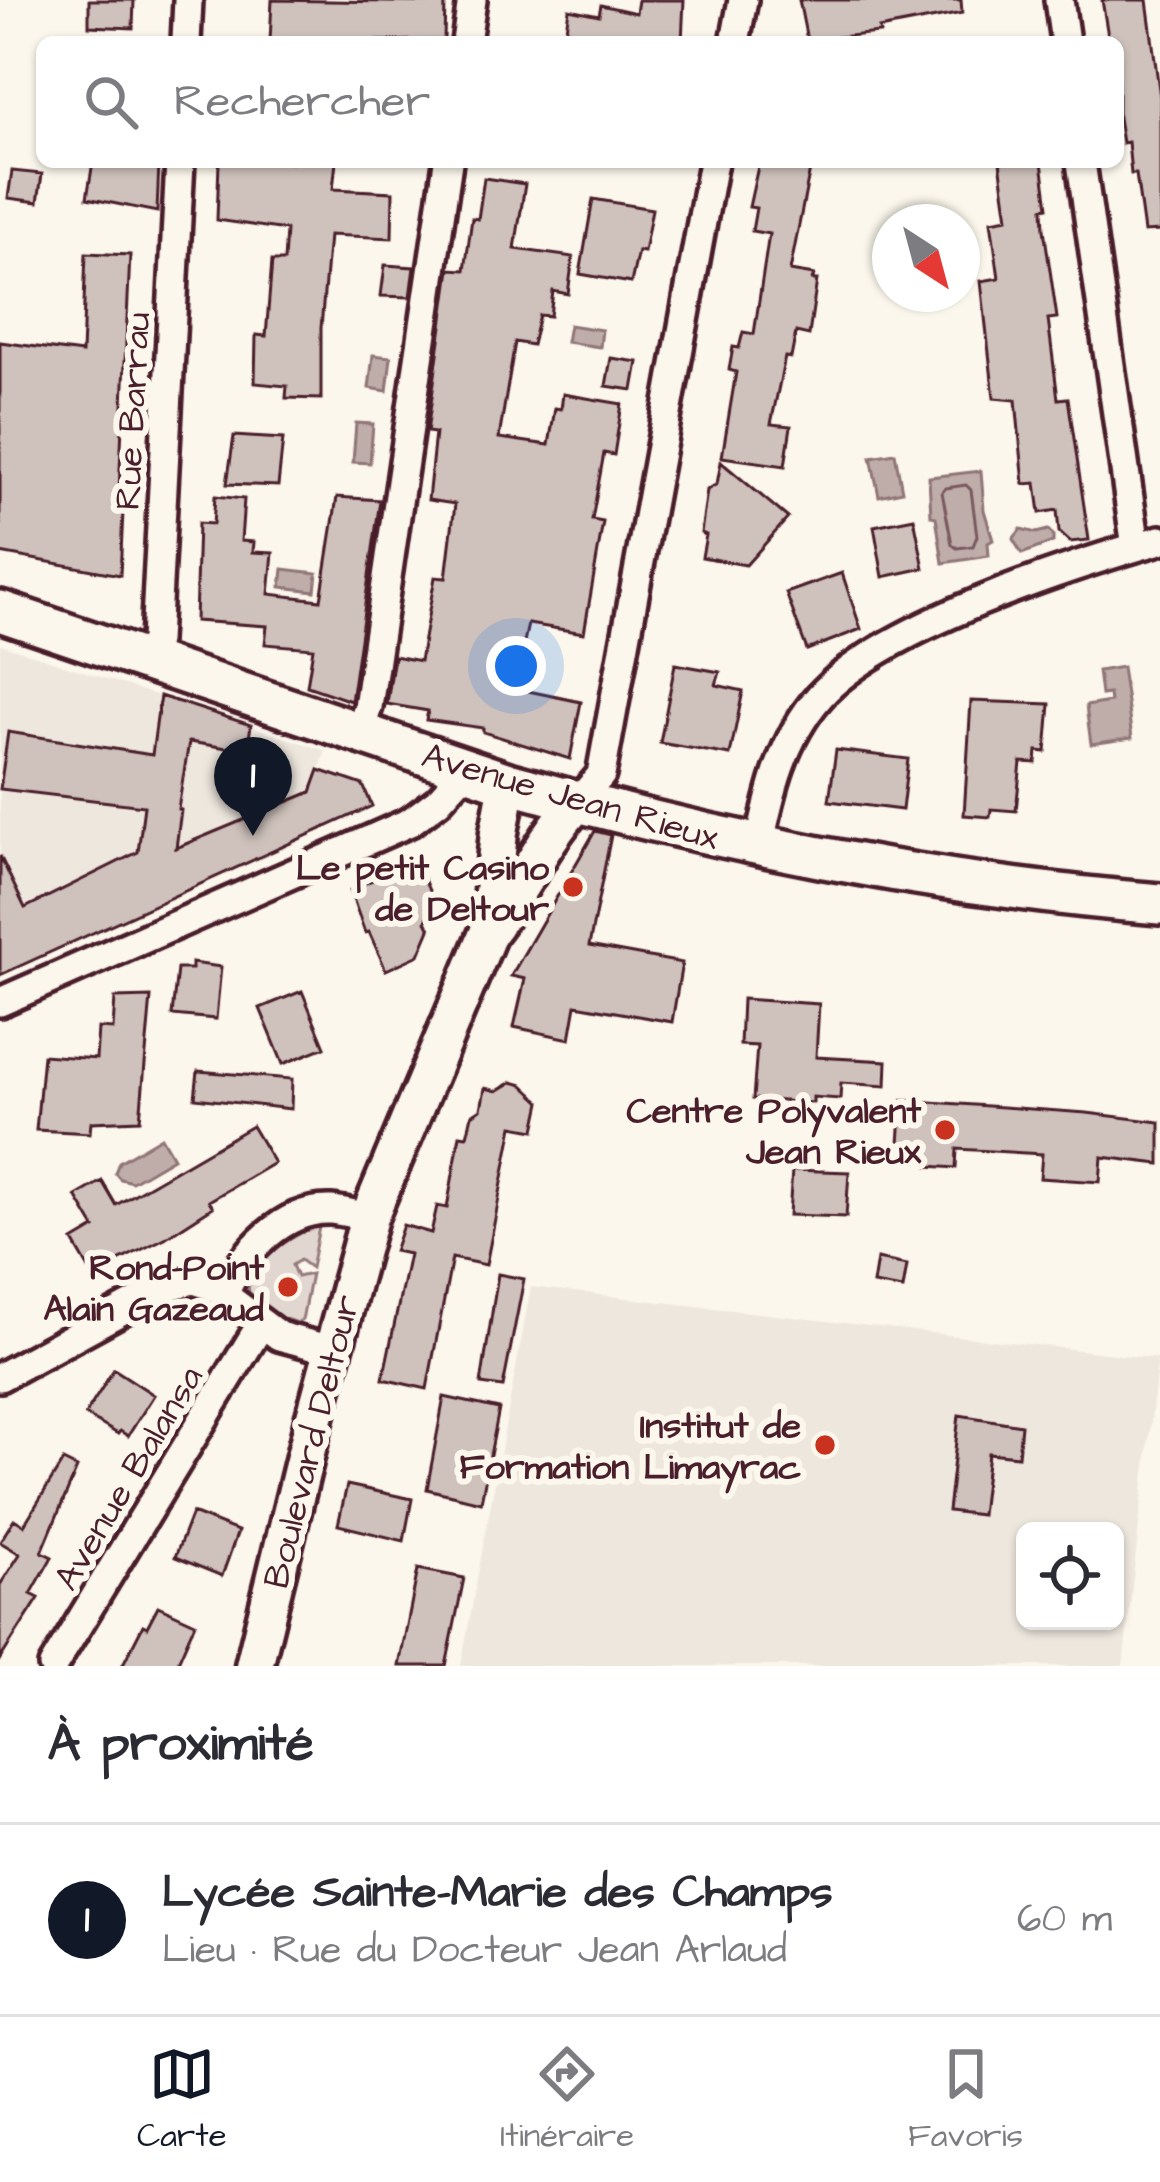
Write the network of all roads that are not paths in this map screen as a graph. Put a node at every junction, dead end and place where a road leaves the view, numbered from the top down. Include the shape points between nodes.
1 (188, 0) edge
2 (472, 0) edge
3 (742, 0) edge
4 (1059, 0) edge
5 (186, 36) edge
6 (467, 36) edge
7 (736, 36) edge
8 (1064, 36) edge
9 (180, 168) edge
10 (447, 168) edge
11 (712, 168) edge
12 (1083, 168) edge
13 (1148, 544) edge
14 (0, 611) edge
15 (150, 662) junction
16 (359, 732) junction
17 (466, 769) junction
18 (508, 783) junction
19 (577, 803) junction
20 (759, 848) junction
21 (1160, 904) edge
22 (489, 931) junction
23 (0, 1002) edge
24 (369, 1217) junction
25 (224, 1294) junction
26 (260, 1326) junction
27 (332, 1350) junction
28 (0, 1378) edge
29 (53, 1666) edge
30 (254, 1666) edge

1 - 5 street
2 - 6 street
3 - 7 street
4 - 8 street
9 - 15 street, Rue Barrau
10 - 16 street
11 - 19 street via 601,775
12 - 13 street
13 - 20 street via 969,608 837,680 800,723 776,771
14 - 15 main road, Avenue Jean Rieux
15 - 16 main road, Avenue Jean Rieux
16 - 17 main road, Avenue Jean Rieux
17 - 18 main road, Avenue Jean Rieux
17 - 23 street via 410,822
18 - 19 main road, Avenue Jean Rieux
18 - 22 street, Boulevard Deltour
19 - 20 main road, Avenue Jean Rieux
19 - 22 street, Boulevard Deltour
20 - 21 main road, Avenue Jean Rieux
22 - 24 street, Boulevard Deltour
24 - 25 street via 305,1212 250,1250
24 - 27 street, Boulevard Deltour
25 - 26 street
25 - 28 street via 194,1280 165,1287
26 - 27 street
26 - 29 street, Avenue Balansa
27 - 30 street, Boulevard Deltour

